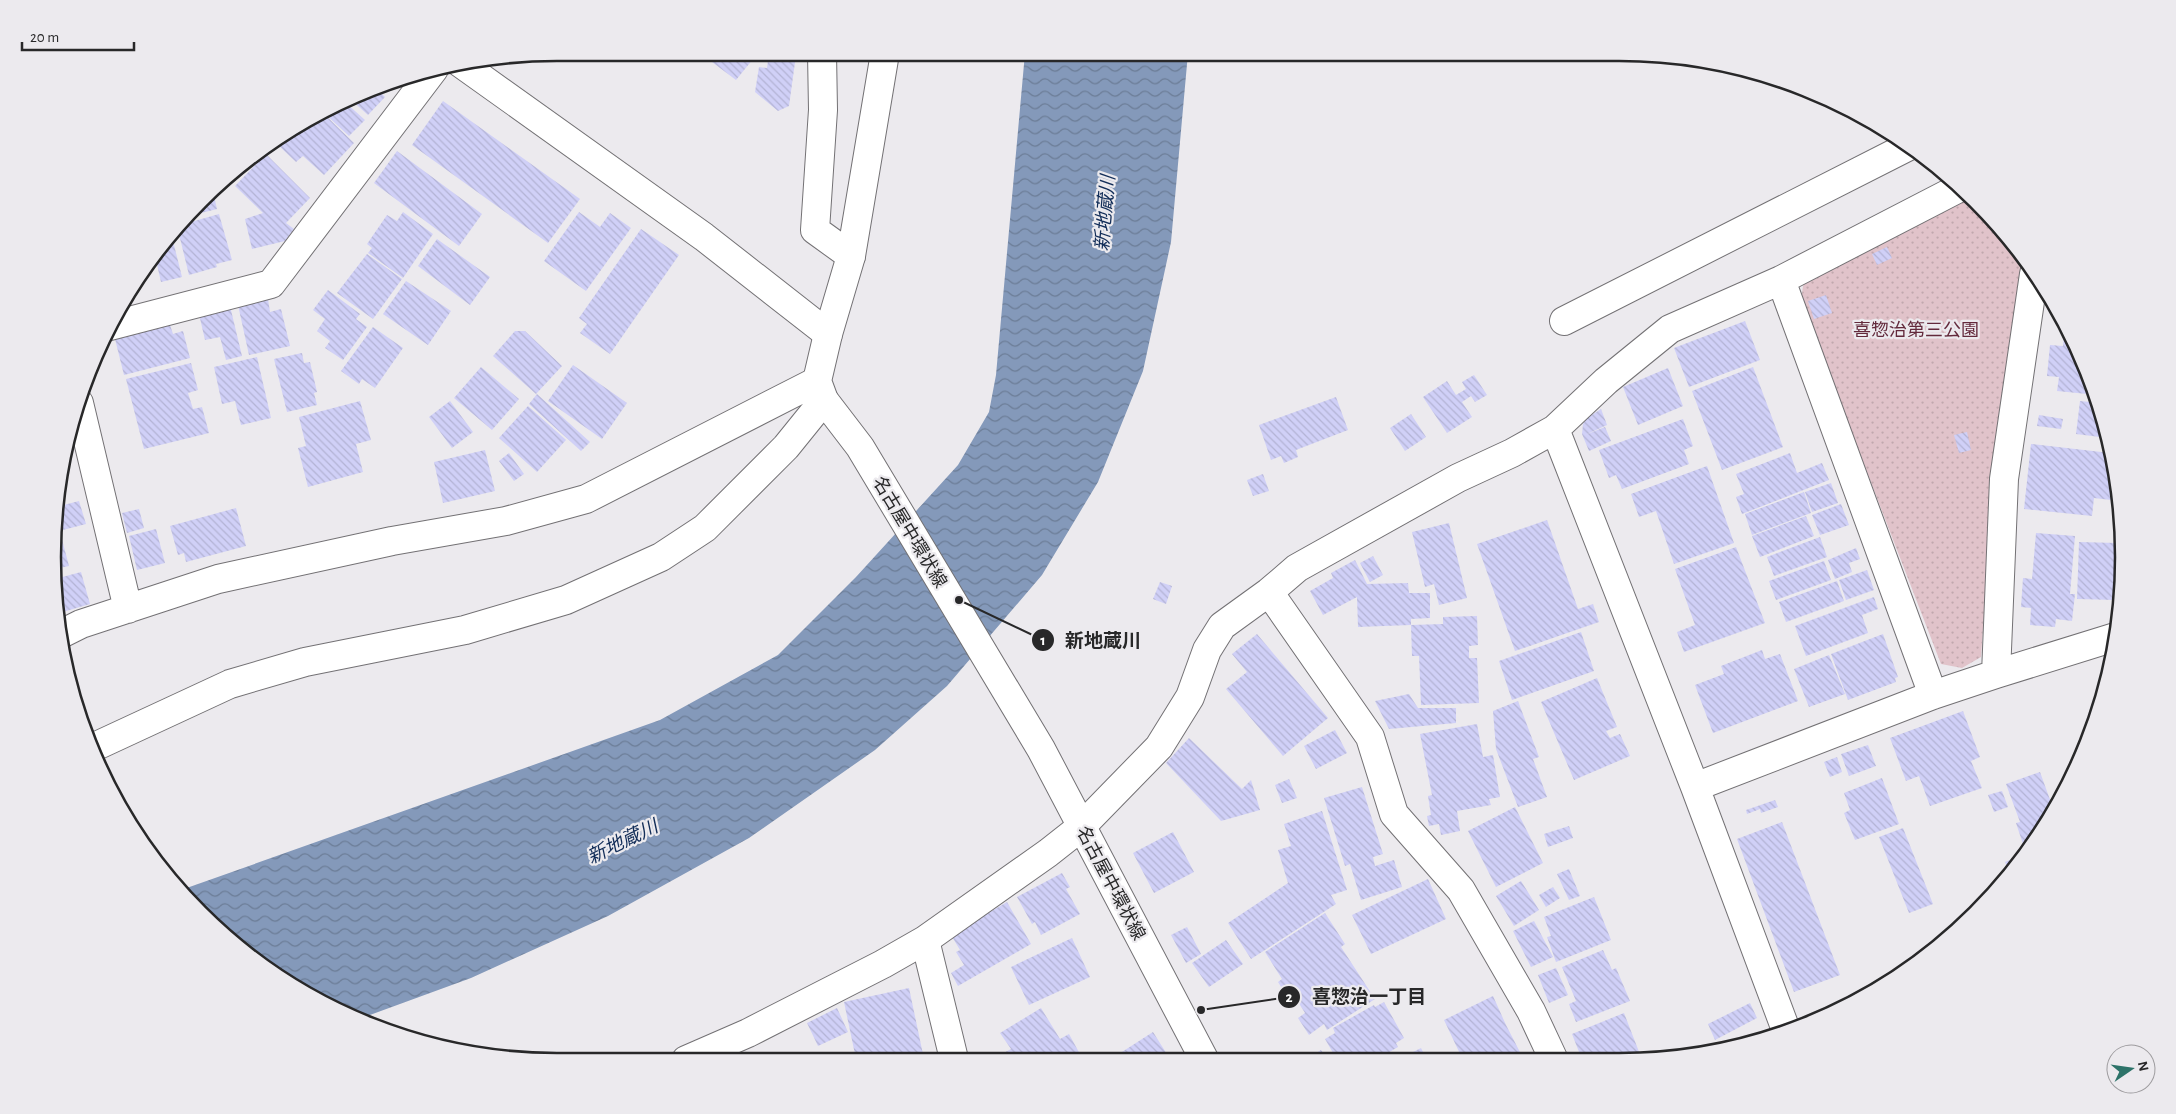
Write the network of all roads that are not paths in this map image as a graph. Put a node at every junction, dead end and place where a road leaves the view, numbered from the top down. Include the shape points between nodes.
1 (822, 61) edge
2 (884, 61) edge
3 (469, 69) edge
4 (427, 79) edge
5 (1901, 150) edge
6 (1953, 191) edge
7 (851, 256) junction
8 (1781, 280) junction
9 (2032, 284) edge
10 (1564, 321) dead end
11 (120, 323) edge
12 (828, 334) junction
13 (820, 391) junction
14 (82, 417) edge
15 (1555, 429) junction
16 (1269, 592) junction
17 (128, 609) junction
18 (67, 631) edge
19 (2108, 639) edge
20 (1996, 674) junction
21 (1933, 696) junction
22 (98, 745) edge
23 (1695, 787) junction
24 (1080, 827) junction
25 (925, 940) junction
26 (1784, 1024) edge
27 (701, 1053) edge
28 (953, 1053) edge
29 (1201, 1053) edge
30 (1551, 1053) edge

1 - 7 street via 823,110 814,230
2 - 7 street
3 - 12 street via 704,237
4 - 11 street via 271,284
5 - 10 street
6 - 8 street
7 - 12 street
8 - 15 street via 1670,329 1606,381
8 - 21 street
9 - 20 street via 2004,478
12 - 13 street
13 - 17 street via 586,500 506,521 392,540 218,579
13 - 22 street via 786,447 705,528 661,557 557,603 465,630 305,662 230,684
13 - 24 street, 名古屋中環状線 via 860,447 1041,749
14 - 17 street
15 - 16 street via 1458,478 1297,568
15 - 23 street
16 - 24 street via 1222,626 1207,650 1190,697 1159,747
16 - 30 street via 1370,737 1394,814 1461,890 1531,1011
17 - 18 street
19 - 20 street
20 - 21 street
21 - 23 street
23 - 26 street
24 - 25 street
24 - 29 street, 名古屋中環状線
25 - 27 street
25 - 28 street

